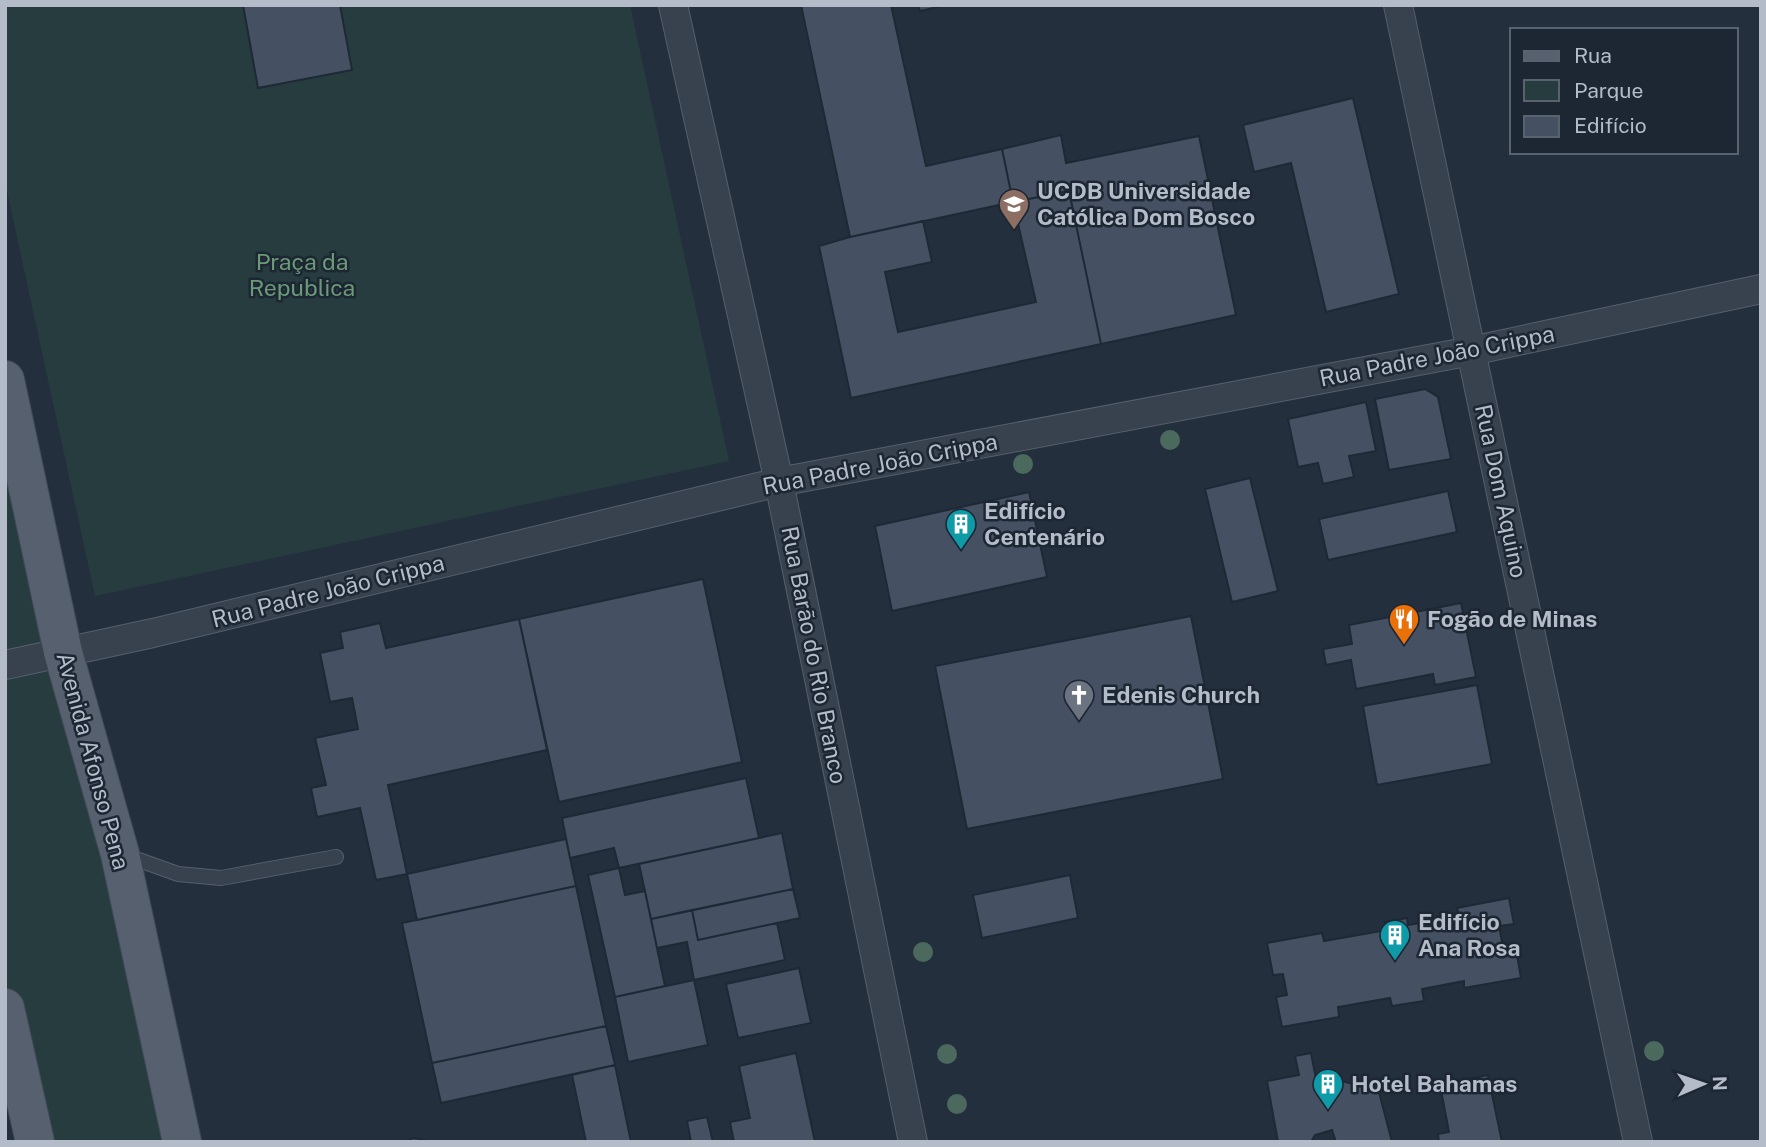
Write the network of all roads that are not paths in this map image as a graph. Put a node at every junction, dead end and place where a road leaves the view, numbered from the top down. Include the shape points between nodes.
1 (673, 5) edge
2 (1398, 5) edge
3 (1761, 289) edge
4 (1471, 351) junction
5 (5, 380) edge
6 (779, 482) junction
7 (63, 652) junction
8 (5, 665) edge
9 (120, 854) junction
10 (336, 857) dead end
11 (5, 1008) edge
12 (35, 1142) edge
13 (182, 1142) edge
14 (913, 1142) edge
15 (1638, 1142) edge

1 - 6 street, Rua Barão do Rio Branco
2 - 4 street, Rua Dom Aquino
3 - 4 street, Rua Padre João Crippa
4 - 6 street, Rua Padre João Crippa
4 - 15 street, Rua Dom Aquino
5 - 7 main road, Avenida Afonso Pena
6 - 7 street, Rua Padre João Crippa
6 - 14 street, Rua Barão do Rio Branco
7 - 8 street, Rua Padre João Crippa
7 - 9 main road, Avenida Afonso Pena
9 - 10 lane via 178,874 221,877
9 - 13 main road, Avenida Afonso Pena
11 - 12 main road

